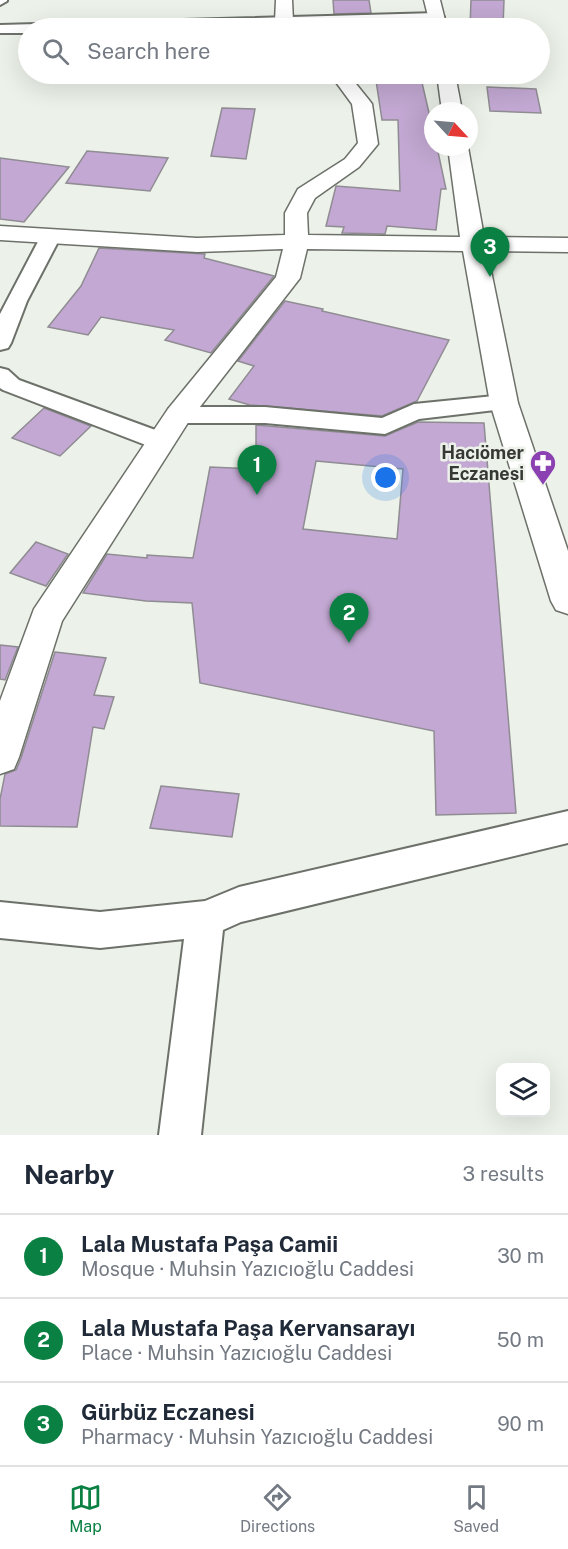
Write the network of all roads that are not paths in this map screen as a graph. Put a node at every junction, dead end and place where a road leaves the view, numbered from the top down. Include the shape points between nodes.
1 (284, 0) edge
2 (432, 0) edge
3 (286, 18) edge
4 (437, 18) edge
5 (0, 29) edge
6 (18, 29) edge
7 (347, 84) edge
8 (448, 84) edge
9 (451, 102) edge
10 (459, 156) edge
11 (0, 233) edge
12 (51, 236) junction
13 (297, 242) junction
14 (473, 242) junction
15 (568, 245) edge
16 (0, 343) edge
17 (0, 375) edge
18 (504, 404) junction
19 (178, 415) junction
20 (160, 441) junction
21 (538, 507) junction
22 (568, 518) edge
23 (568, 601) edge
24 (0, 757) edge
25 (568, 827) edge
26 (205, 919) junction
27 (0, 920) edge
28 (180, 1135) edge

1 - 3 street
2 - 4 street
5 - 6 street
7 - 13 street via 362,104 368,144 352,163 306,194 296,213
8 - 9 street
10 - 14 street
11 - 12 street
12 - 13 street via 196,245
12 - 16 street via 16,301
13 - 14 street
13 - 19 street via 288,278
14 - 15 street
14 - 18 street
17 - 20 street via 11,385
18 - 19 street via 414,412 385,426 265,415
18 - 21 street
19 - 20 street
20 - 24 street via 46,618
21 - 22 street
21 - 23 street
25 - 26 street via 239,905
26 - 27 street via 100,930
26 - 28 street

